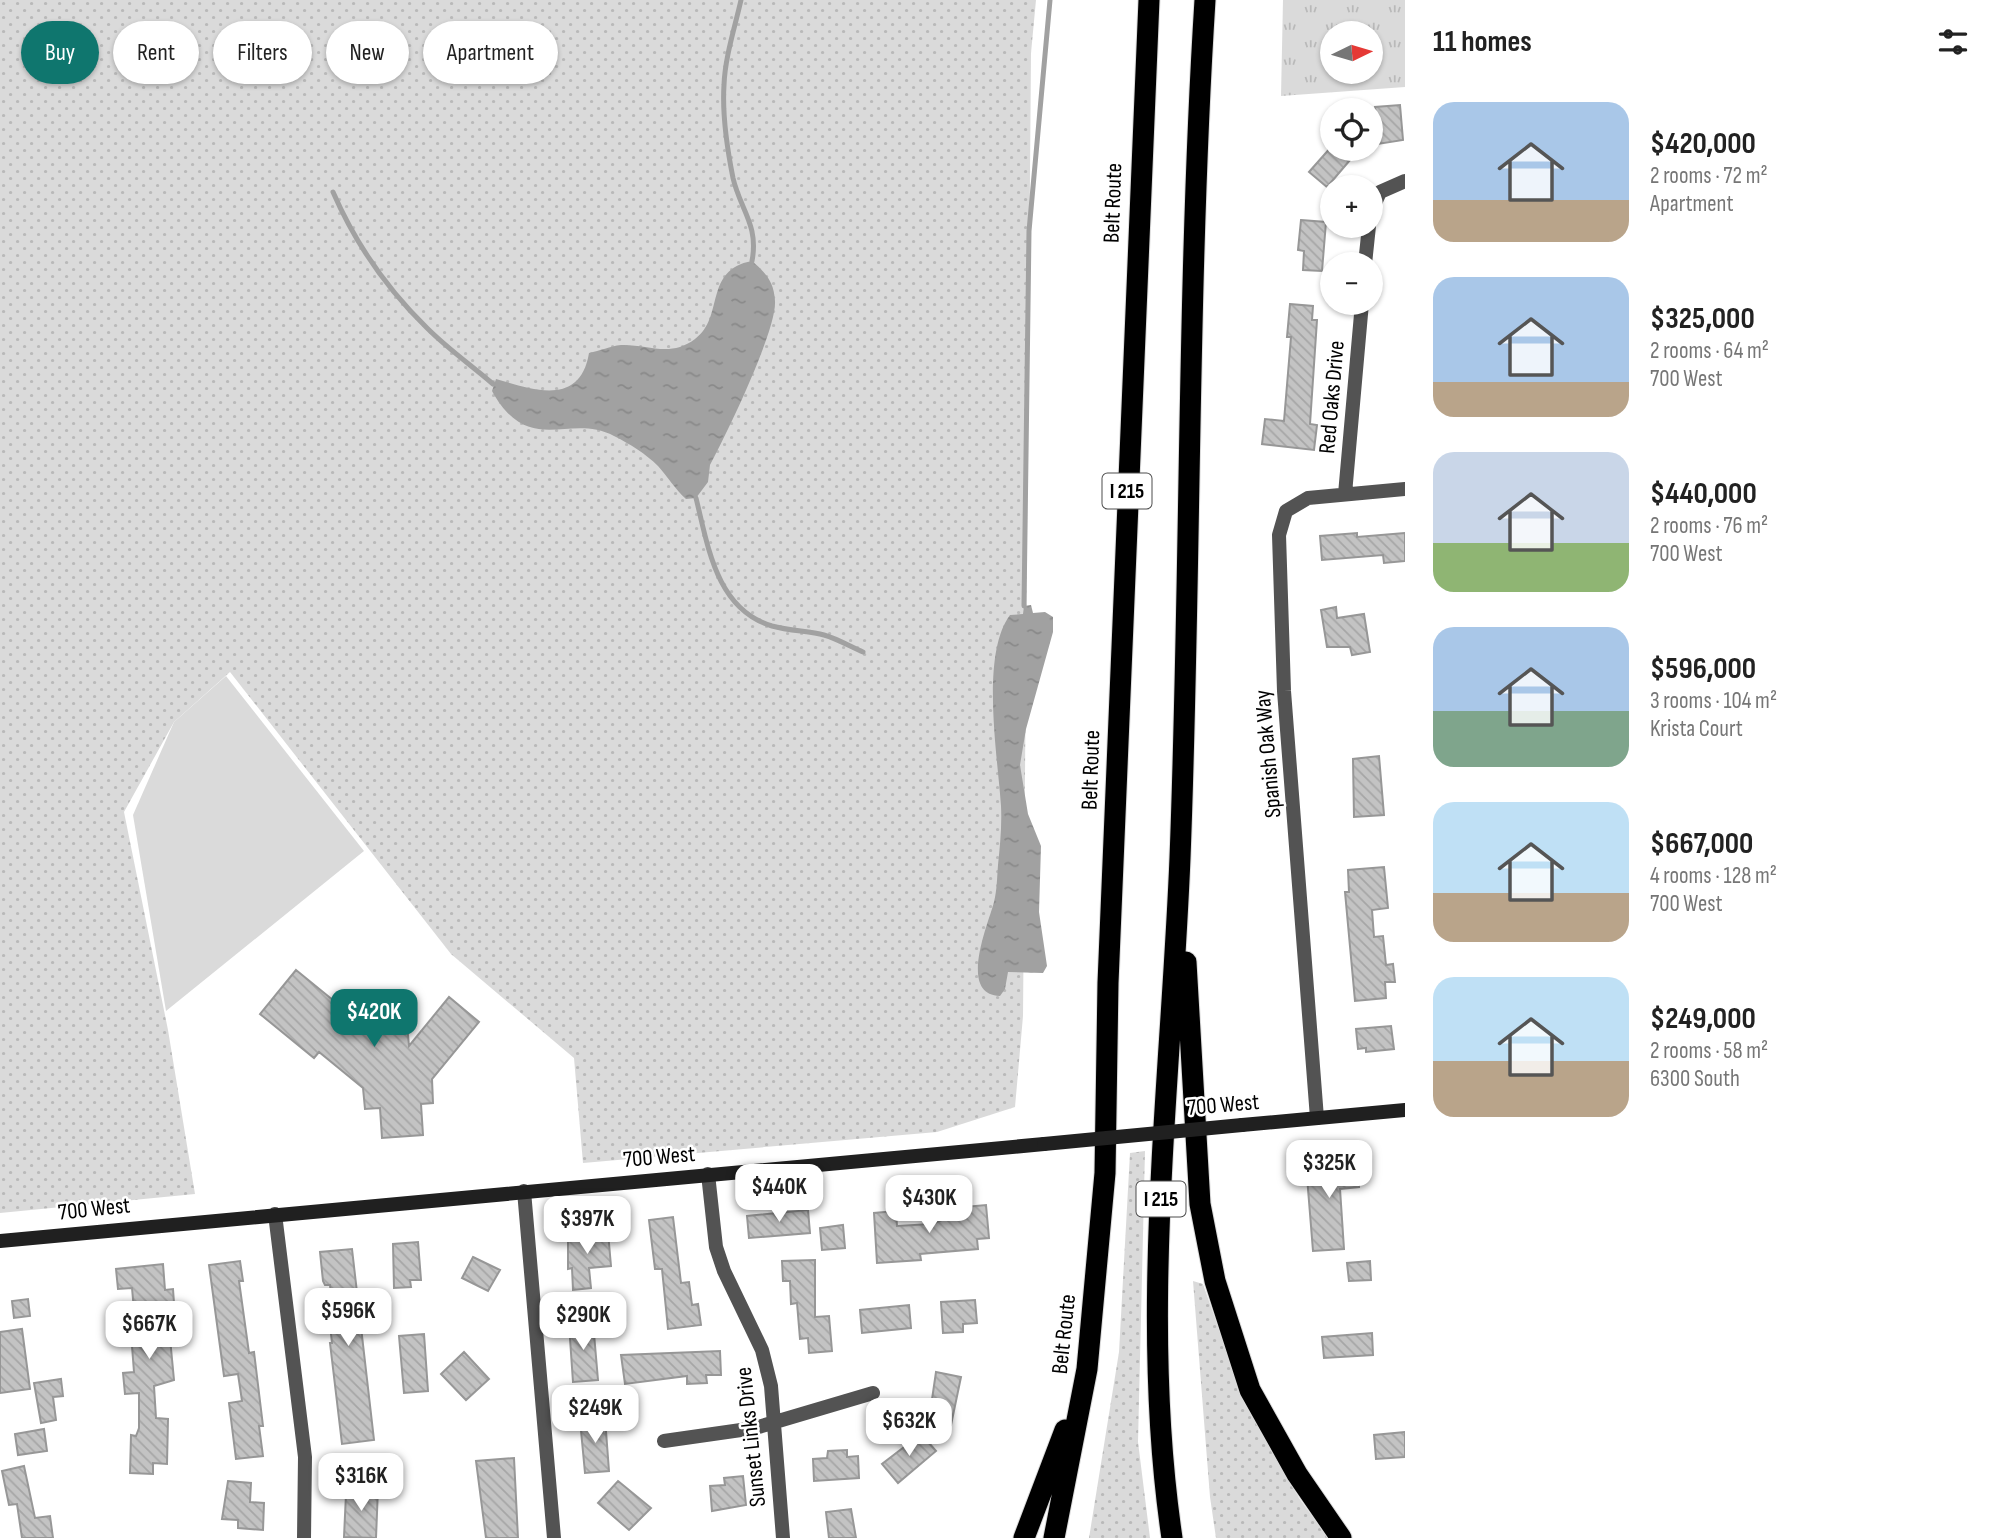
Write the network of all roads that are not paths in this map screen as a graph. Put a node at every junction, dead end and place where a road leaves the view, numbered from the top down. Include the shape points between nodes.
1 (1149, 0) edge
2 (1205, 0) edge
3 (1405, 181) edge
4 (1383, 191) edge
5 (1361, 315) edge
6 (1405, 489) edge
7 (1345, 494) junction
8 (1180, 859) junction
9 (1405, 1110) edge
10 (1317, 1118) junction
11 (708, 1174) junction
12 (524, 1191) junction
13 (275, 1214) junction
14 (0, 1241) edge
15 (1087, 1368) junction
16 (873, 1393) dead end
17 (775, 1422) junction
18 (664, 1441) dead end
19 (304, 1538) edge
20 (555, 1538) edge
21 (783, 1538) edge
22 (1024, 1538) edge
23 (1054, 1538) edge
24 (1172, 1538) edge
25 (1341, 1538) edge

1 - 15 highway, Belt Route / I 215 via 1108,983 1105,1172
2 - 8 highway, I 215
3 - 4 street
5 - 7 street, Red Oaks Drive
6 - 7 street, Spanish Oak Way
7 - 10 street, Spanish Oak Way via 1293,504 1279,535 1284,691
8 - 24 highway, I 215 via 1157,1284 1165,1493
8 - 25 highway via 1200,1203 1215,1281 1250,1390 1297,1474
9 - 10 main road, 700 West
10 - 11 main road, 700 West, bridge
11 - 12 main road, 700 West
11 - 17 street, Sunset Links Drive via 716,1247 762,1350
12 - 13 main road, 700 West
12 - 20 street
13 - 14 main road, 700 West
13 - 19 street via 305,1457
15 - 22 highway
15 - 23 highway, Belt Route / I 215
16 - 17 street
17 - 18 street
17 - 21 street, Sunset Links Drive

